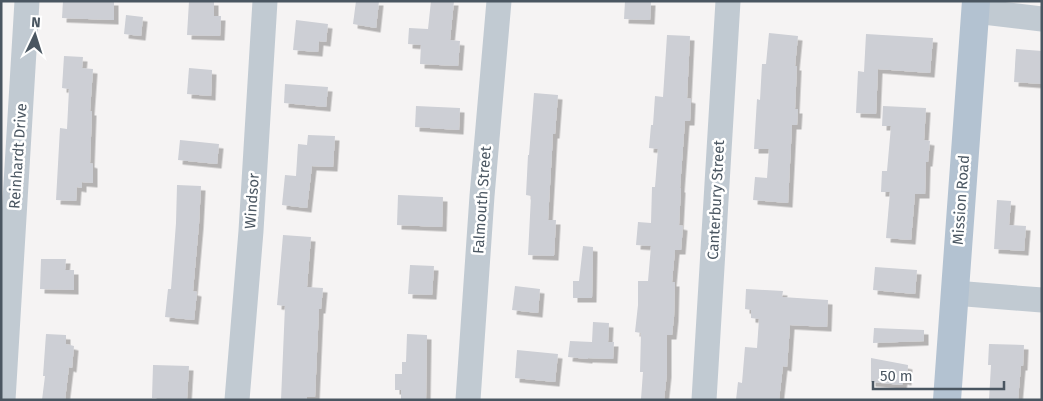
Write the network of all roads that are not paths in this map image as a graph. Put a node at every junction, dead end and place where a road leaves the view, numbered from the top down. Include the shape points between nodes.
1 (28, 1) edge
2 (265, 1) edge
3 (499, 1) edge
4 (728, 1) edge
5 (976, 6) edge
6 (1042, 19) edge
7 (954, 294) junction
8 (1042, 300) edge
9 (3, 400) edge
10 (237, 400) edge
11 (468, 400) edge
12 (704, 400) edge
13 (947, 400) edge

1 - 9 street, Reinhardt Drive
2 - 10 street, Windsor
3 - 11 street, Falmouth Street
4 - 12 street, Canterbury Street
5 - 6 street
5 - 7 main road, Mission Road
7 - 8 street
7 - 13 main road, Mission Road

